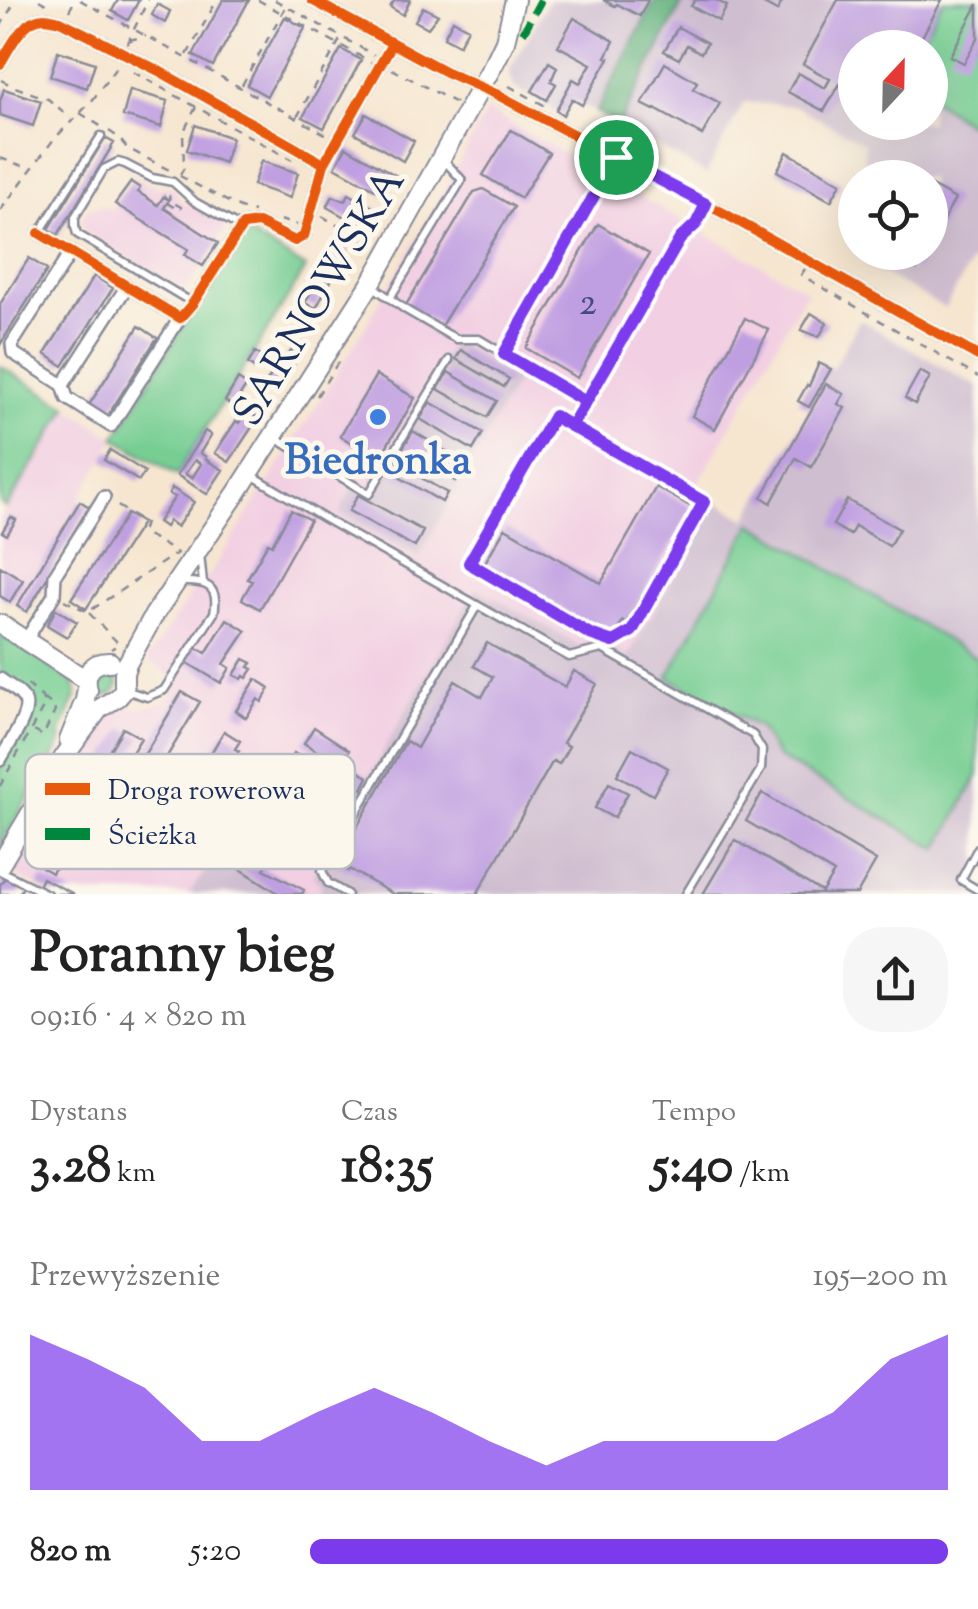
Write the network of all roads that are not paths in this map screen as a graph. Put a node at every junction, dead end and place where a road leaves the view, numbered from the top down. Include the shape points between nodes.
1 (312, 0) edge
2 (515, 0) edge
3 (337, 6) edge
4 (392, 44) junction
5 (0, 64) edge
6 (480, 88) junction
7 (101, 136) dead end
8 (616, 157) junction
9 (442, 158) junction
10 (324, 164) junction
11 (706, 204) junction
12 (241, 228) junction
13 (39, 234) joint
14 (71, 252) junction
15 (370, 285) junction
16 (126, 286) junction
17 (390, 298) junction
18 (193, 303) junction
19 (180, 318) junction
20 (504, 354) junction
21 (978, 356) edge
22 (449, 360) dead end
23 (63, 385) junction
24 (586, 402) junction
25 (571, 426) junction
26 (272, 436) junction
27 (249, 474) junction
28 (104, 497) road end
29 (201, 546) junction
30 (176, 583) junction
31 (203, 583) junction
32 (477, 606) junction
33 (0, 624) edge
34 (26, 640) junction
35 (105, 676) junction
36 (0, 679) edge
37 (66, 754) edge
38 (0, 760) edge
39 (355, 815) edge
40 (25, 825) edge
41 (978, 848) edge
42 (0, 868) edge
43 (323, 869) edge
44 (978, 890) edge
45 (340, 892) edge
46 (46, 894) edge
47 (686, 894) edge

1 - 3 street
2 - 6 main road, SARNOWSKA via 505,40
3 - 4 street
4 - 6 street
4 - 10 street
5 - 10 street via 30,22 60,21 126,46
6 - 8 street
6 - 9 main road, SARNOWSKA
7 - 13 lane
8 - 11 street
8 - 20 lane
9 - 15 main road, SARNOWSKA
9 - 17 lane via 462,180
10 - 12 street via 302,238 290,240 254,222
11 - 21 street
11 - 24 lane
12 - 18 street
12 - 18 lane via 195,202 178,179 147,177 122,163 104,170 74,227
13 - 14 street
14 - 16 street
14 - 23 street via 12,344 13,353
15 - 17 lane
15 - 26 main road, SARNOWSKA
16 - 19 street
16 - 23 street
17 - 20 lane via 449,335 479,339
18 - 19 street
19 - 23 street via 111,426 66,398
20 - 24 lane
22 - 26 lane via 369,494
24 - 25 lane
25 - 25 lane via 704,502 632,631 613,642 469,563 554,416
26 - 27 main road, SARNOWSKA
27 - 29 main road, SARNOWSKA
27 - 32 lane
28 - 34 street via 55,575 54,595
29 - 30 main road, SARNOWSKA
29 - 31 lane
30 - 31 lane
30 - 35 main road, SARNOWSKA
31 - 35 lane via 214,592 214,613 168,686 146,697
32 - 39 lane
32 - 47 lane via 570,657 602,649 753,735 762,750 761,769
33 - 34 main road
34 - 35 main road
35 - 37 main road, SARNOWSKA
36 - 38 street via 26,706
40 - 42 main road, SARNOWSKA
41 - 44 lane via 961,880
42 - 46 lane
43 - 45 lane

